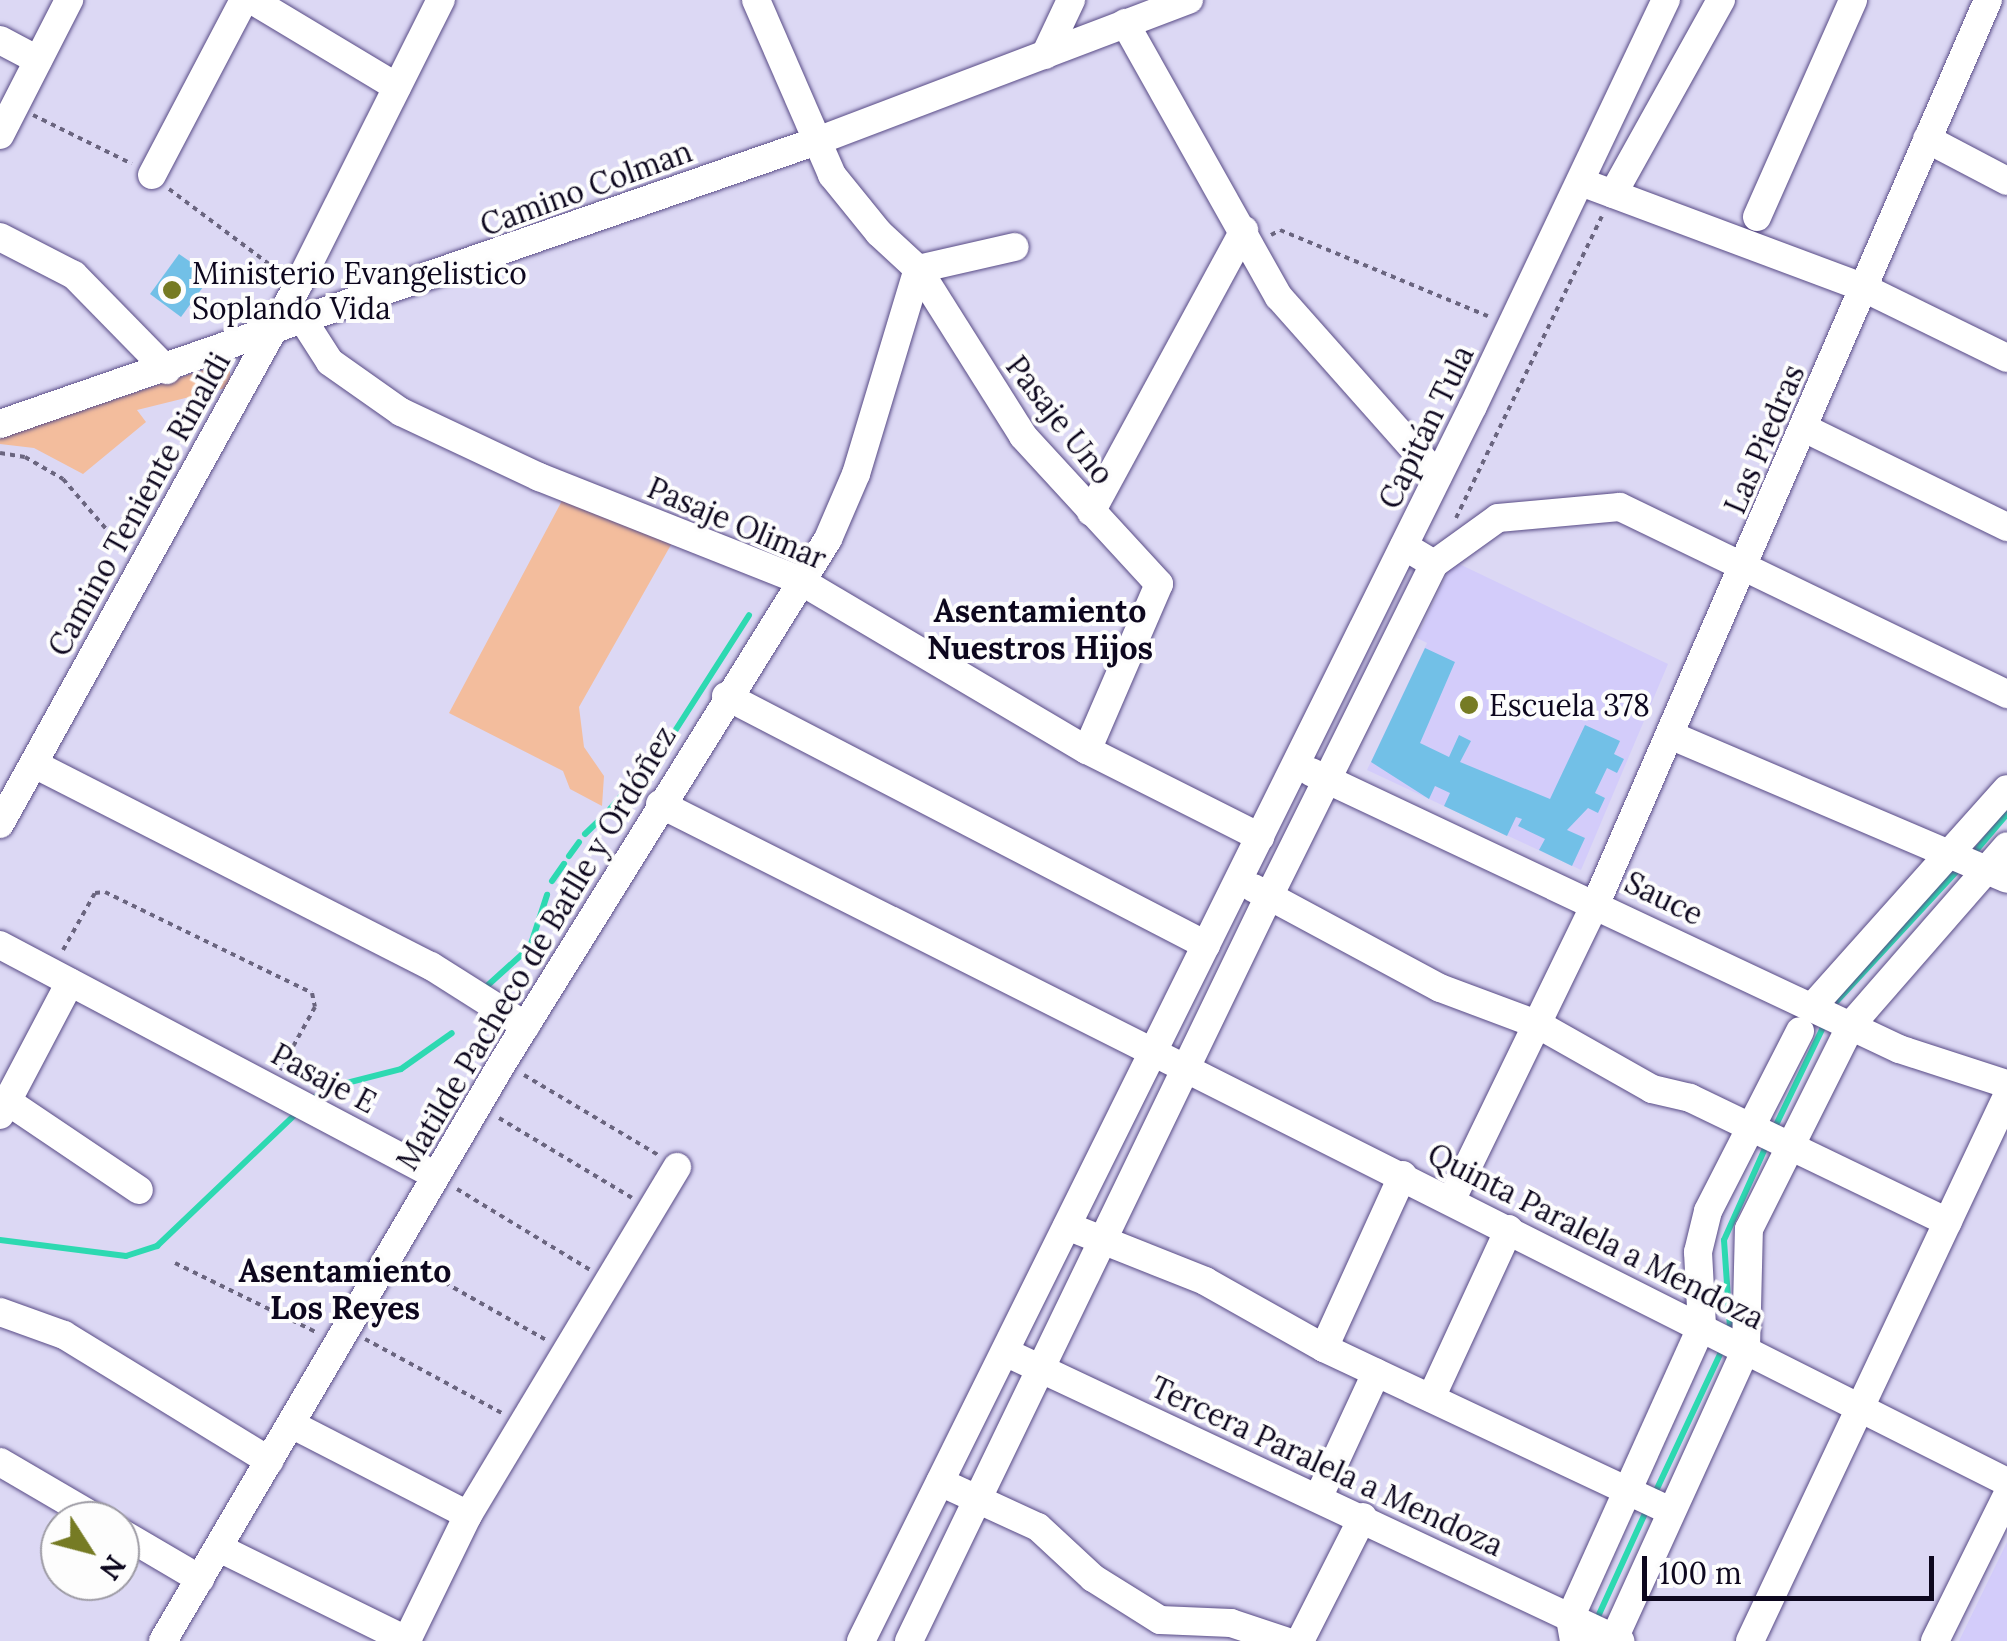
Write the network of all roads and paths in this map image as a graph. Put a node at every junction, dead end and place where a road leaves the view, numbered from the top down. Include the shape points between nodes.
1 (70, 0) edge
2 (244, 0) edge
3 (252, 0) edge
4 (441, 0) edge
5 (756, 0) edge
6 (1071, 0) edge
7 (1189, 0) edge
8 (1666, 0) edge
9 (1720, 0) edge
10 (1853, 0) edge
11 (1988, 0) edge
12 (1126, 23) junction
13 (0, 40) edge
14 (1044, 55) junction
15 (38, 60) junction
16 (398, 87) junction
17 (0, 136) edge
18 (1927, 139) junction
19 (816, 141) junction
20 (152, 175) dead end
21 (2007, 181) edge
22 (1581, 182) junction
23 (1613, 194) junction
24 (1757, 217) dead end
25 (0, 237) edge
26 (1248, 239) junction
27 (1015, 247) dead end
28 (918, 270) junction
29 (1862, 286) junction
30 (305, 323) junction
31 (1512, 326) junction
32 (270, 335) junction
33 (2007, 358) edge
34 (168, 370) junction
35 (0, 424) edge
36 (1804, 428) junction
37 (0, 452) edge
38 (1438, 476) junction
39 (1091, 512) junction
40 (2007, 526) edge
41 (1452, 528) dead end
42 (1404, 546) junction
43 (143, 562) junction
44 (1434, 564) junction
45 (1746, 565) junction
46 (799, 580) junction
47 (2007, 694) edge
48 (726, 696) junction
49 (1670, 735) junction
50 (1087, 750) junction
51 (34, 764) junction
52 (1296, 765) junction
53 (1327, 780) junction
54 (2007, 790) edge
55 (660, 804) junction
56 (0, 824) edge
57 (1260, 837) junction
58 (2007, 846) edge
59 (1948, 852) junction
60 (1994, 874) edge
61 (1238, 880) junction
62 (1269, 896) junction
63 (1597, 902) junction
64 (0, 945) edge
65 (1206, 945) junction
66 (60, 977) junction
67 (1806, 1019) junction
68 (1539, 1025) junction
69 (1850, 1025) junction
70 (526, 1026) junction
71 (1153, 1053) junction
72 (503, 1062) junction
73 (1188, 1070) junction
74 (2007, 1084) edge
75 (271, 1086) junction
76 (2007, 1096) edge
77 (478, 1105) junction
78 (4, 1108) edge
79 (1754, 1128) junction
80 (1792, 1146) junction
81 (677, 1167) joint
82 (1404, 1175) junction
83 (436, 1176) junction
84 (139, 1190) dead end
85 (1452, 1199) junction
86 (653, 1211) junction
87 (1948, 1222) junction
88 (1067, 1226) junction
89 (1509, 1228) junction
90 (1106, 1242) junction
91 (393, 1254) junction
92 (175, 1263) dead end
93 (609, 1282) junction
94 (0, 1312) edge
95 (1702, 1326) junction
96 (344, 1337) junction
97 (1324, 1348) junction
98 (1746, 1349) junction
99 (568, 1352) junction
100 (1005, 1352) junction
101 (1045, 1370) junction
102 (1376, 1373) junction
103 (1431, 1398) junction
104 (1860, 1407) junction
105 (974, 1413) junction
106 (291, 1424) junction
107 (524, 1424) junction
108 (1013, 1433) junction
109 (270, 1461) junction
110 (0, 1462) edge
111 (940, 1482) junction
112 (2007, 1482) edge
113 (1628, 1491) junction
114 (2007, 1495) edge
115 (1319, 1496) junction
116 (980, 1500) junction
117 (67, 1501) edge
118 (1670, 1511) junction
119 (468, 1515) junction
120 (1362, 1516) junction
121 (914, 1537) junction
122 (140, 1544) edge
123 (219, 1548) junction
124 (953, 1553) junction
125 (200, 1579) junction
126 (892, 1581) junction
127 (931, 1597) junction
128 (1572, 1629) edge
129 (866, 1631) edge
130 (910, 1639) edge
131 (1615, 1640) edge
132 (162, 1641) edge
133 (408, 1641) edge
134 (1285, 1641) edge
135 (1300, 1641) edge
136 (1750, 1641) edge
137 (1936, 1641) edge

1 - 15 street
2 - 20 street
3 - 16 street
4 - 16 street, Camino Teniente Rinaldi
5 - 19 street, Pasaje Uno
6 - 14 street
7 - 12 street, Camino Colman
8 - 22 street, Capitán Tula
9 - 23 street
10 - 24 street
11 - 18 street, Las Piedras
12 - 14 street, Camino Colman
12 - 26 street
13 - 15 street
14 - 19 street, Camino Colman
15 - 17 street
16 - 32 street, Camino Teniente Rinaldi
18 - 21 street
18 - 29 street, Las Piedras
19 - 28 street, Pasaje Uno via 860,210
19 - 30 street, Camino Colman
22 - 23 street
22 - 31 street, Capitán Tula
23 - 29 street
23 - 41 path
25 - 34 street via 74,276
26 - 31 path via 1280,230
26 - 38 street via 1279,296
26 - 39 street
27 - 28 street
28 - 39 street, Pasaje Uno via 1024,436
28 - 46 street, Matilde Pacheco de Batlle y Ordóñez via 843,510
29 - 33 street
29 - 36 street, Las Piedras
30 - 32 street, Camino Colman
30 - 46 street, Pasaje Olimar via 330,362 401,412 539,477
31 - 38 street, Capitán Tula
32 - 34 street, Camino Colman
32 - 43 street, Camino Teniente Rinaldi
34 - 35 street, Camino Colman
36 - 40 street
36 - 45 street, Las Piedras
37 - 43 path via 25,457 63,479 114,545
38 - 42 street, Capitán Tula
39 - 50 street, Pasaje Uno via 1155,576 1160,593
42 - 44 street
42 - 52 street, Capitán Tula
43 - 51 street, Camino Teniente Rinaldi
44 - 45 street via 1498,518 1592,507 1639,514
44 - 53 street, Capitán Tula
45 - 47 street
45 - 49 street, Las Piedras
46 - 48 street, Matilde Pacheco de Batlle y Ordóñez
46 - 50 street, Pasaje Olimar
48 - 55 street, Matilde Pacheco de Batlle y Ordóñez
48 - 65 street
49 - 59 street
49 - 63 street, Las Piedras
50 - 57 street, Pasaje Olimar
51 - 56 street, Camino Teniente Rinaldi
51 - 70 street via 432,966
52 - 53 street, Sauce
52 - 57 street, Capitán Tula
53 - 62 street, Capitán Tula
53 - 63 street, Sauce
54 - 59 street
55 - 70 street, Matilde Pacheco de Batlle y Ordóñez
55 - 71 street, Quinta Paralela a Mendoza
57 - 61 street, Capitán Tula
58 - 60 street
59 - 60 street
59 - 67 street
60 - 69 street
61 - 62 street
61 - 65 street, Capitán Tula
62 - 68 street via 1440,988
62 - 73 street, Capitán Tula
63 - 67 street, Sauce
63 - 68 street, Las Piedras
64 - 66 street, Pasaje E
65 - 71 street, Capitán Tula
66 - 75 street, Pasaje E
66 - 75 path via 100,892 312,993 315,1007
66 - 78 street
67 - 69 street, Sauce
67 - 79 street
68 - 79 street via 1652,1089
68 - 85 street, Las Piedras
69 - 74 street, Sauce via 1899,1049
69 - 80 street
70 - 72 street, Matilde Pacheco de Batlle y Ordóñez
71 - 73 street, Quinta Paralela a Mendoza
71 - 88 street, Capitán Tula
72 - 77 street, Matilde Pacheco de Batlle y Ordóñez
72 - 81 path
73 - 82 street, Quinta Paralela a Mendoza
73 - 90 street, Capitán Tula
75 - 83 street, Pasaje E
76 - 87 street
77 - 83 street, Matilde Pacheco de Batlle y Ordóñez
77 - 86 path
78 - 84 street
79 - 80 street
79 - 95 street via 1703,1231
80 - 87 street
80 - 98 street via 1745,1242
81 - 86 street
82 - 85 street, Quinta Paralela a Mendoza
82 - 97 street
83 - 91 street, Matilde Pacheco de Batlle y Ordóñez
83 - 93 path
85 - 89 street, Quinta Paralela a Mendoza
86 - 93 street
87 - 104 street
88 - 90 street
88 - 100 street, Capitán Tula
89 - 95 street, Quinta Paralela a Mendoza
89 - 103 street
90 - 97 street via 1205,1281
90 - 101 street, Capitán Tula
91 - 96 street, Matilde Pacheco de Batlle y Ordóñez
91 - 99 path
92 - 96 path
93 - 99 street
94 - 109 street via 64,1335
95 - 98 street, Quinta Paralela a Mendoza
95 - 113 street
96 - 106 street, Matilde Pacheco de Batlle y Ordóñez
96 - 107 path
97 - 102 street
98 - 104 street, Quinta Paralela a Mendoza
98 - 118 street
99 - 107 street
100 - 101 street, Tercera Paralela a Mendoza
100 - 105 street, Capitán Tula
101 - 108 street, Capitán Tula
101 - 115 street, Tercera Paralela a Mendoza
102 - 103 street
102 - 115 street
103 - 113 street
104 - 112 street, Quinta Paralela a Mendoza
104 - 136 street
105 - 108 street
105 - 111 street, Capitán Tula
106 - 109 street, Matilde Pacheco de Batlle y Ordóñez
106 - 119 street
107 - 119 street
108 - 116 street, Capitán Tula
109 - 123 street, Matilde Pacheco de Batlle y Ordóñez
110 - 117 street
111 - 116 street
111 - 121 street, Capitán Tula
113 - 118 street
113 - 128 street
114 - 137 street
115 - 120 street, Tercera Paralela a Mendoza
116 - 124 street, Capitán Tula
116 - 134 street via 1038,1527 1093,1578 1160,1620 1231,1623
118 - 131 street
119 - 133 street
120 - 128 street, Tercera Paralela a Mendoza
120 - 135 street
121 - 124 street
121 - 126 street, Capitán Tula
122 - 125 street
123 - 125 street, Matilde Pacheco de Batlle y Ordóñez
123 - 133 street
124 - 127 street, Capitán Tula
125 - 132 street, Matilde Pacheco de Batlle y Ordóñez
126 - 127 street
126 - 129 street, Capitán Tula
127 - 130 street, Capitán Tula
128 - 131 street, Tercera Paralela a Mendoza
129 - 130 street, Capitán Tula

